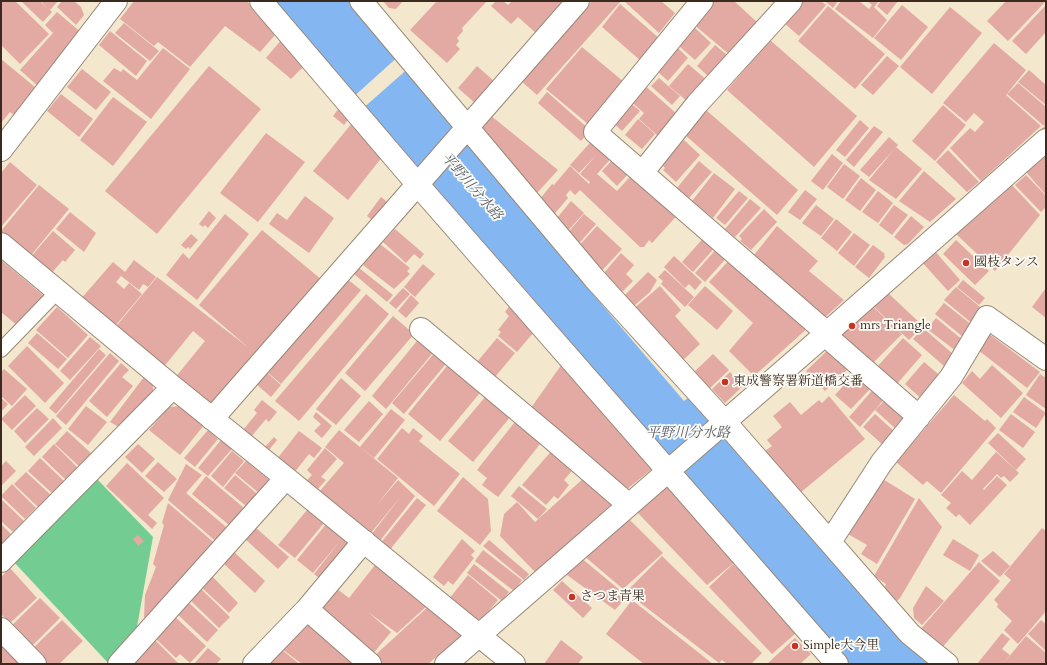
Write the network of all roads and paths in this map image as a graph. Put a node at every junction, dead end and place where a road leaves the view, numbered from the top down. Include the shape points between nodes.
1 (116, 1) edge
2 (261, 1) edge
3 (361, 1) edge
4 (578, 1) edge
5 (702, 1) edge
6 (791, 1) edge
7 (467, 128) junction
8 (1046, 140) edge
9 (1, 150) edge
10 (642, 172) junction
11 (418, 185) junction
12 (1, 244) edge
13 (58, 291) junction
14 (421, 329) dead end
15 (826, 334) junction
16 (1, 350) edge
17 (1046, 359) edge
18 (173, 387) junction
19 (919, 417) junction
20 (212, 419) junction
21 (725, 422) junction
22 (668, 471) junction
23 (286, 478) junction
24 (629, 505) junction
25 (364, 541) junction
26 (830, 542) junction
27 (1, 561) edge
28 (307, 609) junction
29 (1, 630) edge
30 (478, 635) junction
31 (35, 664) edge
32 (119, 664) edge
33 (254, 664) edge
34 (370, 664) edge
35 (446, 664) edge
36 (514, 664) edge
37 (837, 664) edge
38 (947, 664) edge

1 - 9 street
2 - 11 street
3 - 7 street
4 - 7 street
5 - 10 street via 596,132
6 - 10 street via 697,104
7 - 11 street
7 - 21 street via 594,278
8 - 15 street
10 - 15 street
11 - 20 street
11 - 22 street
12 - 13 street
13 - 16 lane
13 - 18 street
14 - 24 street
15 - 19 street
15 - 21 street
17 - 19 street via 987,317 951,377
18 - 20 street
18 - 27 street
19 - 26 street via 882,462
20 - 23 street
21 - 22 street
21 - 26 street
22 - 24 street
22 - 37 street
23 - 25 street
23 - 32 street
24 - 30 street
25 - 28 street
25 - 30 street
26 - 38 street via 910,634
28 - 33 street
28 - 34 street
29 - 31 street
30 - 35 street
30 - 36 street

